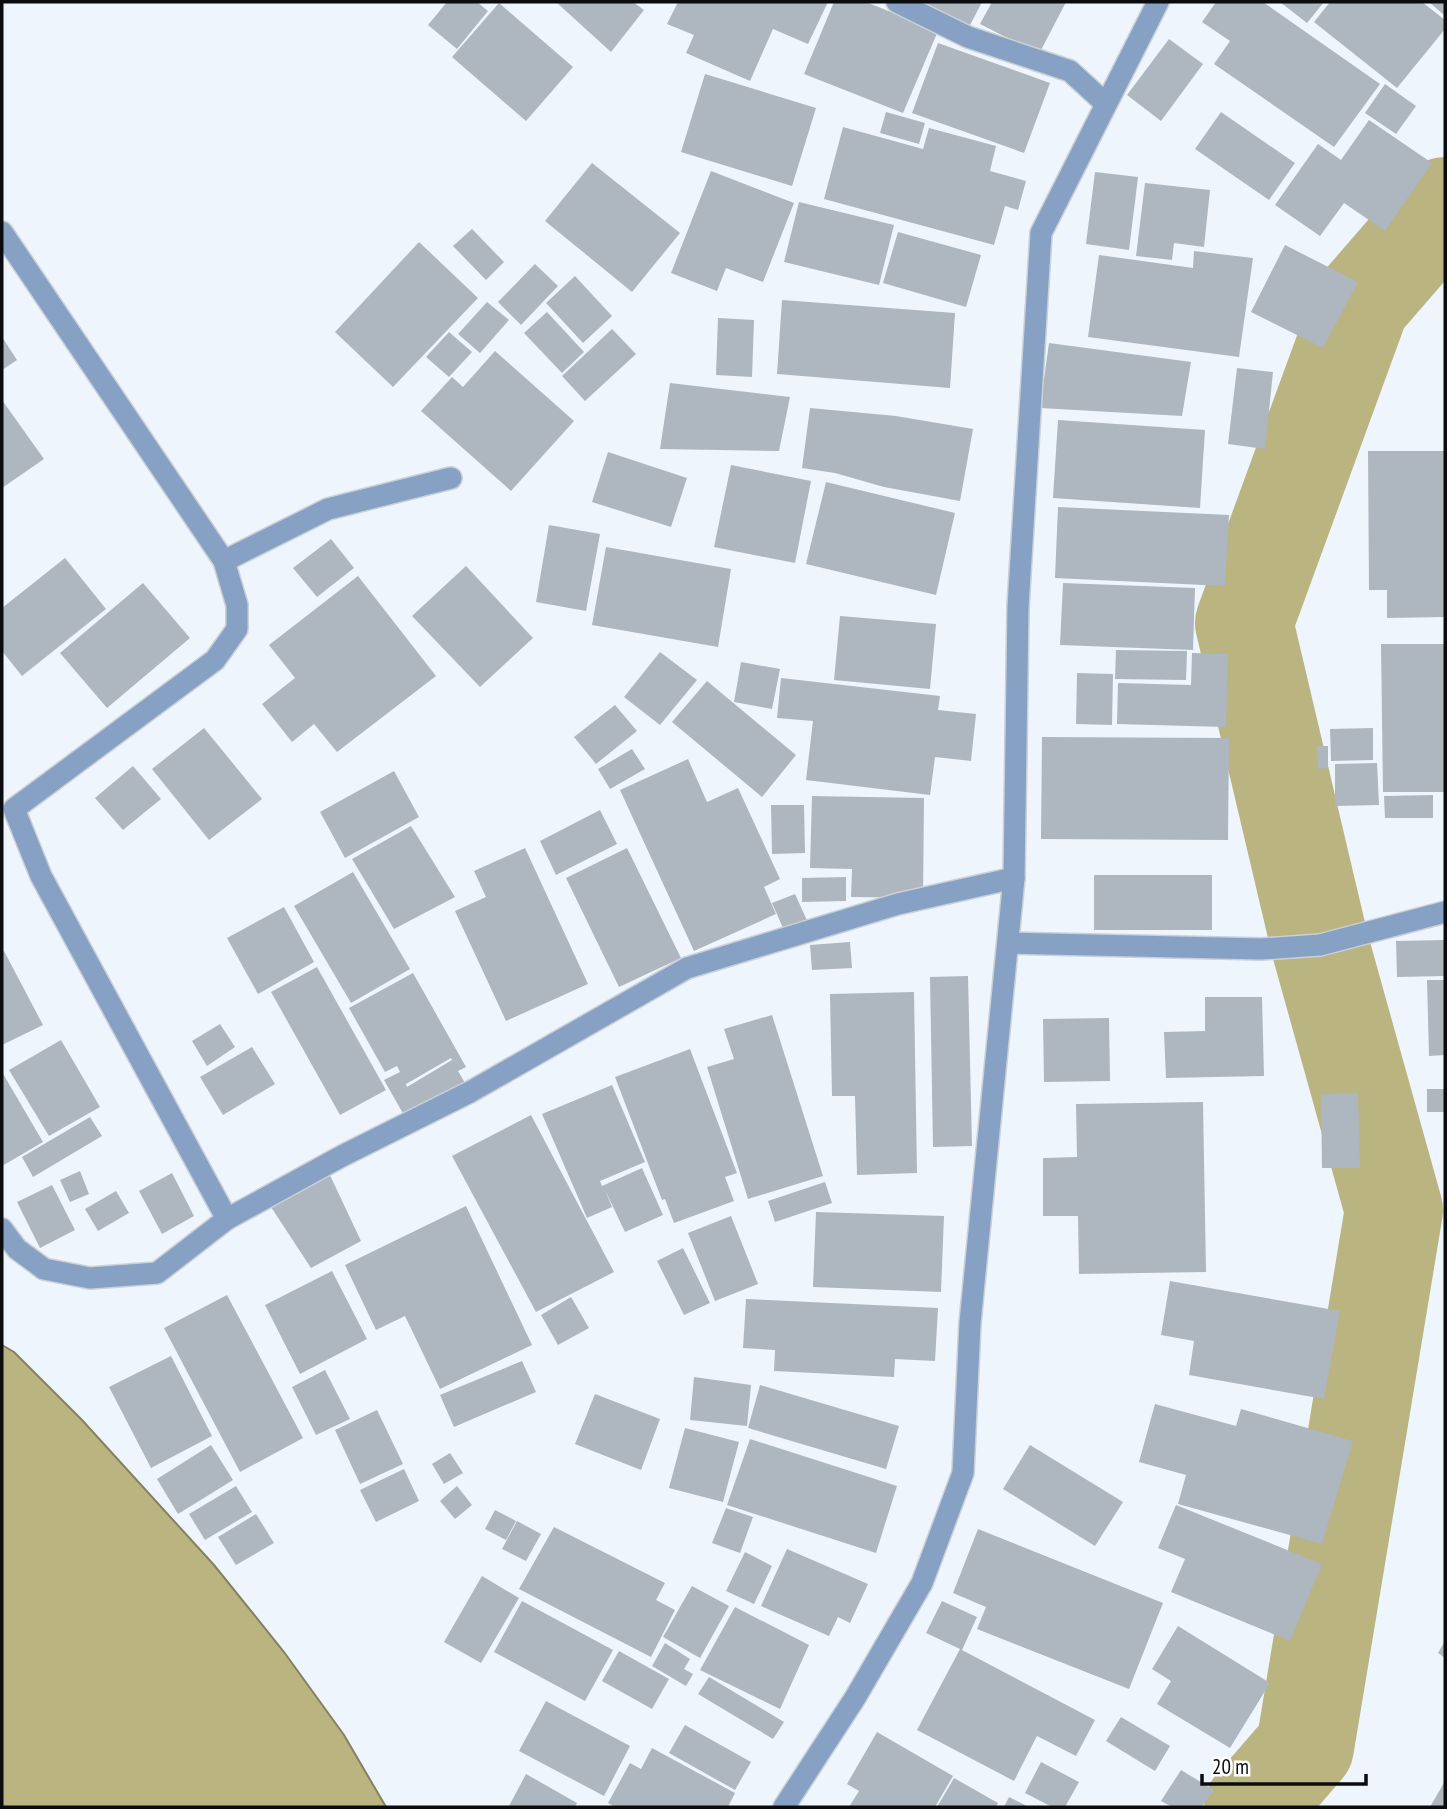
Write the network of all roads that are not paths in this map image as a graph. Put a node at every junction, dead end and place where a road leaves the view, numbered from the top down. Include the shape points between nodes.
1 (897, 2) edge
2 (1158, 2) edge
3 (1106, 104) junction
4 (2, 232) edge
5 (451, 478) dead end
6 (224, 561) junction
7 (8, 813) edge
8 (1014, 878) junction
9 (1445, 912) edge
10 (1008, 943) junction
11 (227, 1219) junction
12 (2, 1230) edge
13 (784, 1807) edge

1 - 3 street via 968,37 1070,71
2 - 3 street
3 - 8 street via 1041,233 1018,607
4 - 6 street
5 - 6 street via 328,509
6 - 7 street via 237,605 237,629 215,660
7 - 11 street
8 - 10 street
8 - 11 street via 898,904 687,968 470,1092
9 - 10 street via 1321,945 1262,949
10 - 13 street via 970,1323 963,1473 922,1583
11 - 12 street via 157,1273 90,1278 44,1269 17,1249

